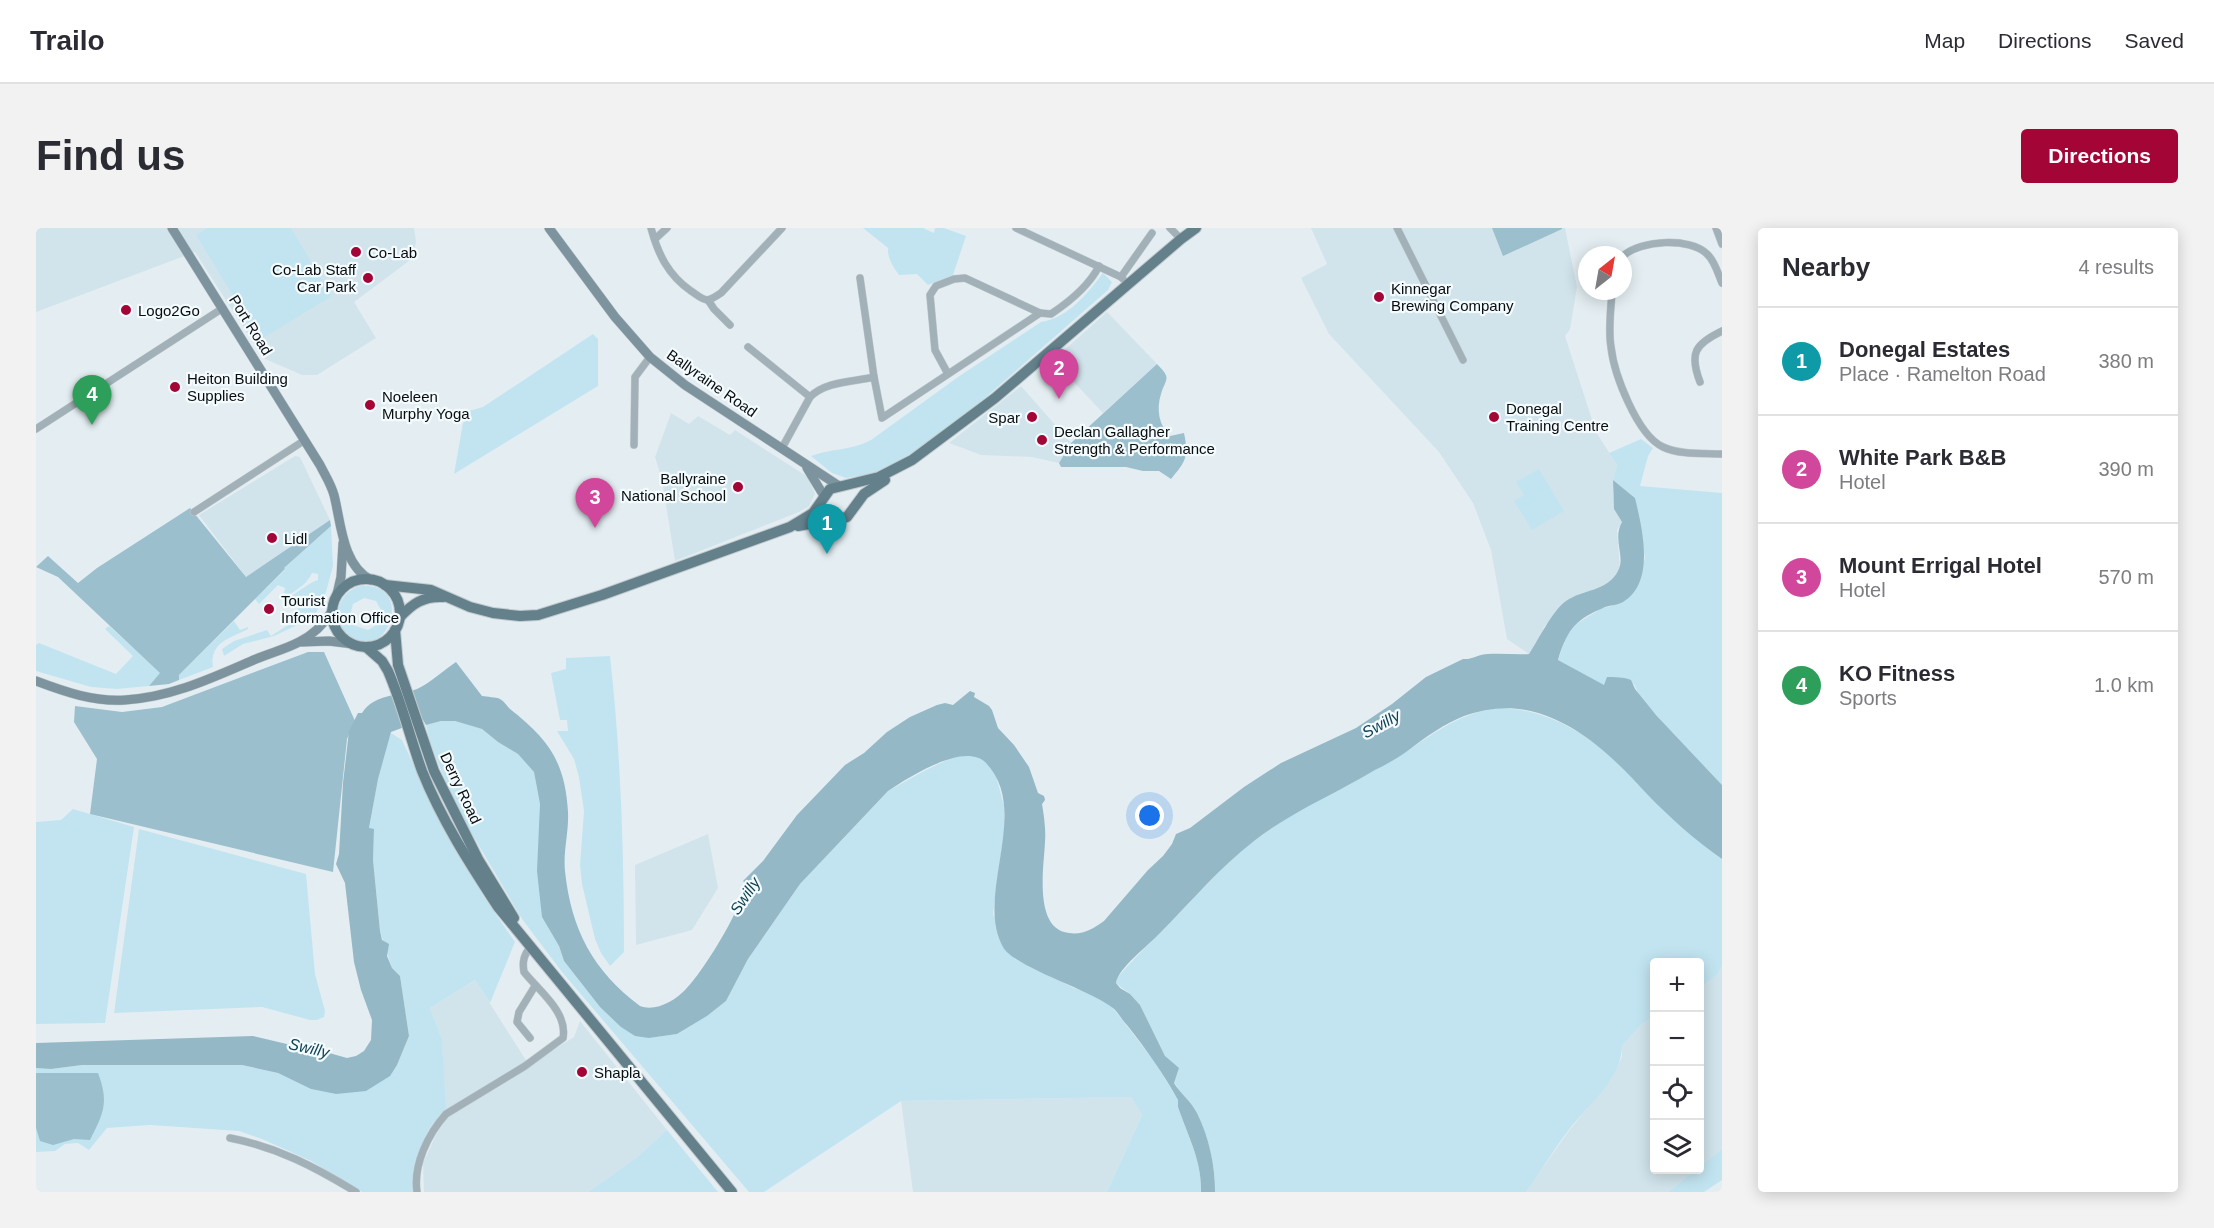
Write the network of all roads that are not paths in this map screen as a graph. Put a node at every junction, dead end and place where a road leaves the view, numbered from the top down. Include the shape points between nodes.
1 (172, 228) edge
2 (549, 228) edge
3 (651, 228) edge
4 (667, 228) edge
5 (782, 228) edge
6 (1016, 228) edge
7 (1170, 228) edge
8 (1196, 228) edge
9 (1397, 228) edge
10 (1716, 228) edge
11 (1152, 232) dead end
12 (655, 239) junction
13 (1180, 239) junction
14 (1722, 244) edge
15 (1632, 250) edge
16 (1099, 266) junction
17 (860, 278) dead end
18 (1125, 280) junction
19 (1722, 284) edge
20 (708, 300) junction
21 (1612, 300) edge
22 (223, 308) junction
23 (1040, 313) junction
24 (730, 325) dead end
25 (1722, 331) edge
26 (748, 347) dead end
27 (650, 357) junction
28 (1462, 360) dead end
29 (948, 374) junction
30 (874, 377) junction
31 (1700, 382) dead end
32 (810, 397) junction
33 (36, 429) edge
34 (305, 440) junction
35 (634, 445) dead end
36 (782, 448) junction
37 (1722, 454) edge
38 (804, 463) junction
39 (901, 467) junction
40 (840, 486) junction
41 (824, 498) junction
42 (855, 505) junction
43 (194, 512) dead end
44 (838, 518) junction
45 (790, 527) junction
46 (343, 537) junction
47 (371, 580) junction
48 (384, 585) junction
49 (337, 594) junction
50 (446, 597) junction
51 (332, 611) junction
52 (399, 618) junction
53 (395, 630) junction
54 (300, 642) junction
55 (353, 645) junction
56 (366, 647) junction
57 (36, 681) edge
58 (399, 687) junction
59 (531, 946) junction
60 (535, 986) junction
61 (530, 1038) dead end
62 (230, 1138) dead end
63 (356, 1192) edge
64 (417, 1192) edge
65 (732, 1192) edge

1 - 22 main road, Port Road
2 - 27 main road, Ballyraine Road
3 - 12 street
4 - 12 street
5 - 20 street via 721,293
6 - 16 street
7 - 13 street
8 - 13 main road
9 - 28 street
10 - 14 street
11 - 18 street
12 - 20 street via 656,248 672,274
13 - 18 main road
15 - 19 street via 1643,245 1691,245 1712,259
16 - 18 street
16 - 23 street via 1067,302 1051,314
17 - 30 street
18 - 39 main road via 995,398
20 - 24 street
21 - 37 street via 1614,363 1647,435 1674,451
22 - 33 street
22 - 34 main road, Port Road
23 - 29 street
23 - 29 street via 965,278 936,286 930,295 935,350
25 - 31 street via 1700,345 1694,354 1693,365
26 - 32 street
27 - 35 street via 635,377
27 - 36 main road, Ballyraine Road via 685,385
29 - 30 street via 882,418
30 - 32 street via 823,387
32 - 36 street
34 - 43 street
34 - 46 main road, Port Road via 331,486
36 - 38 main road, Ballyraine Road
38 - 40 main road, Ballyraine Road
38 - 41 main road
39 - 40 main road
39 - 42 main road
40 - 41 main road via 830,489
40 - 42 main road via 852,492
41 - 44 main road via 826,512
41 - 45 main road via 813,513
42 - 44 main road via 850,514
44 - 45 main road
45 - 50 main road via 548,613 493,613
46 - 47 main road via 356,565
46 - 49 main road
47 - 48 main road
47 - 49 main road via 354,581
48 - 50 main road via 427,588
48 - 52 main road via 397,600
49 - 51 main road
50 - 52 main road via 420,600
51 - 54 main road via 322,625
51 - 55 main road via 336,629
52 - 53 main road
53 - 56 main road via 382,642
53 - 58 main road, Derry Road
54 - 55 main road
54 - 57 main road via 194,686 156,696 97,699
55 - 56 main road
56 - 58 main road, Derry Road via 384,664
58 - 59 main road, Derry Road via 417,738 459,822
59 - 60 street via 522,964
59 - 65 main road, Derry Road
60 - 61 street via 517,1022
60 - 64 street via 561,1016 563,1038 446,1114 422,1155
62 - 63 street via 300,1160

